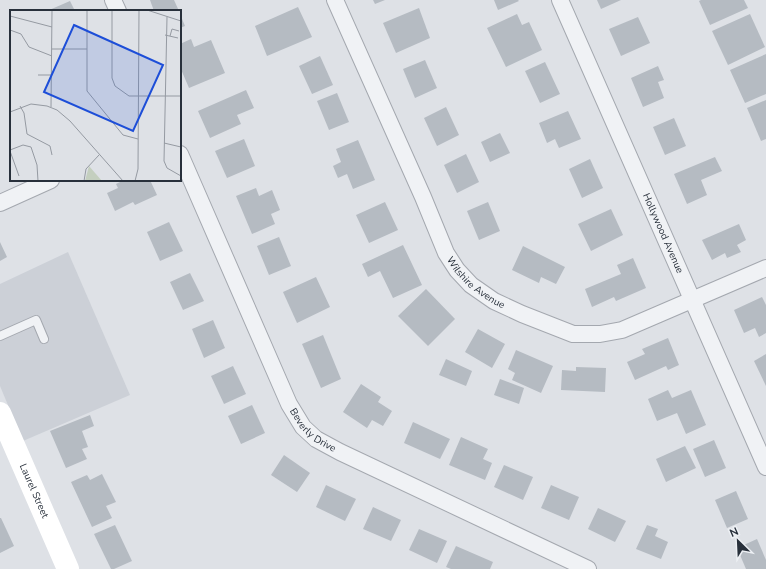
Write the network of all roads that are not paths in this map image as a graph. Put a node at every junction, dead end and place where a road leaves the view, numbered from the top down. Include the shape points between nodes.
1 (114, 0) edge
2 (335, 0) edge
3 (560, 0) edge
4 (118, 10) edge
5 (181, 156) edge
6 (49, 181) edge
7 (0, 203) edge
8 (766, 268) edge
9 (692, 299) junction
10 (0, 336) edge
11 (44, 339) dead end
12 (2, 422) edge
13 (766, 467) edge
14 (68, 569) edge
15 (588, 569) edge

1 - 4 street
2 - 9 street, Wilshire Avenue via 446,253 471,285 494,301 573,334 600,334 622,330
3 - 9 street, Hollywood Avenue
5 - 15 street, Beverly Drive via 286,397 302,427 316,439 340,452
6 - 7 street
8 - 9 street, Wilshire Avenue
9 - 13 street, Hollywood Avenue
10 - 11 lane via 36,320
12 - 14 street, Laurel Street

